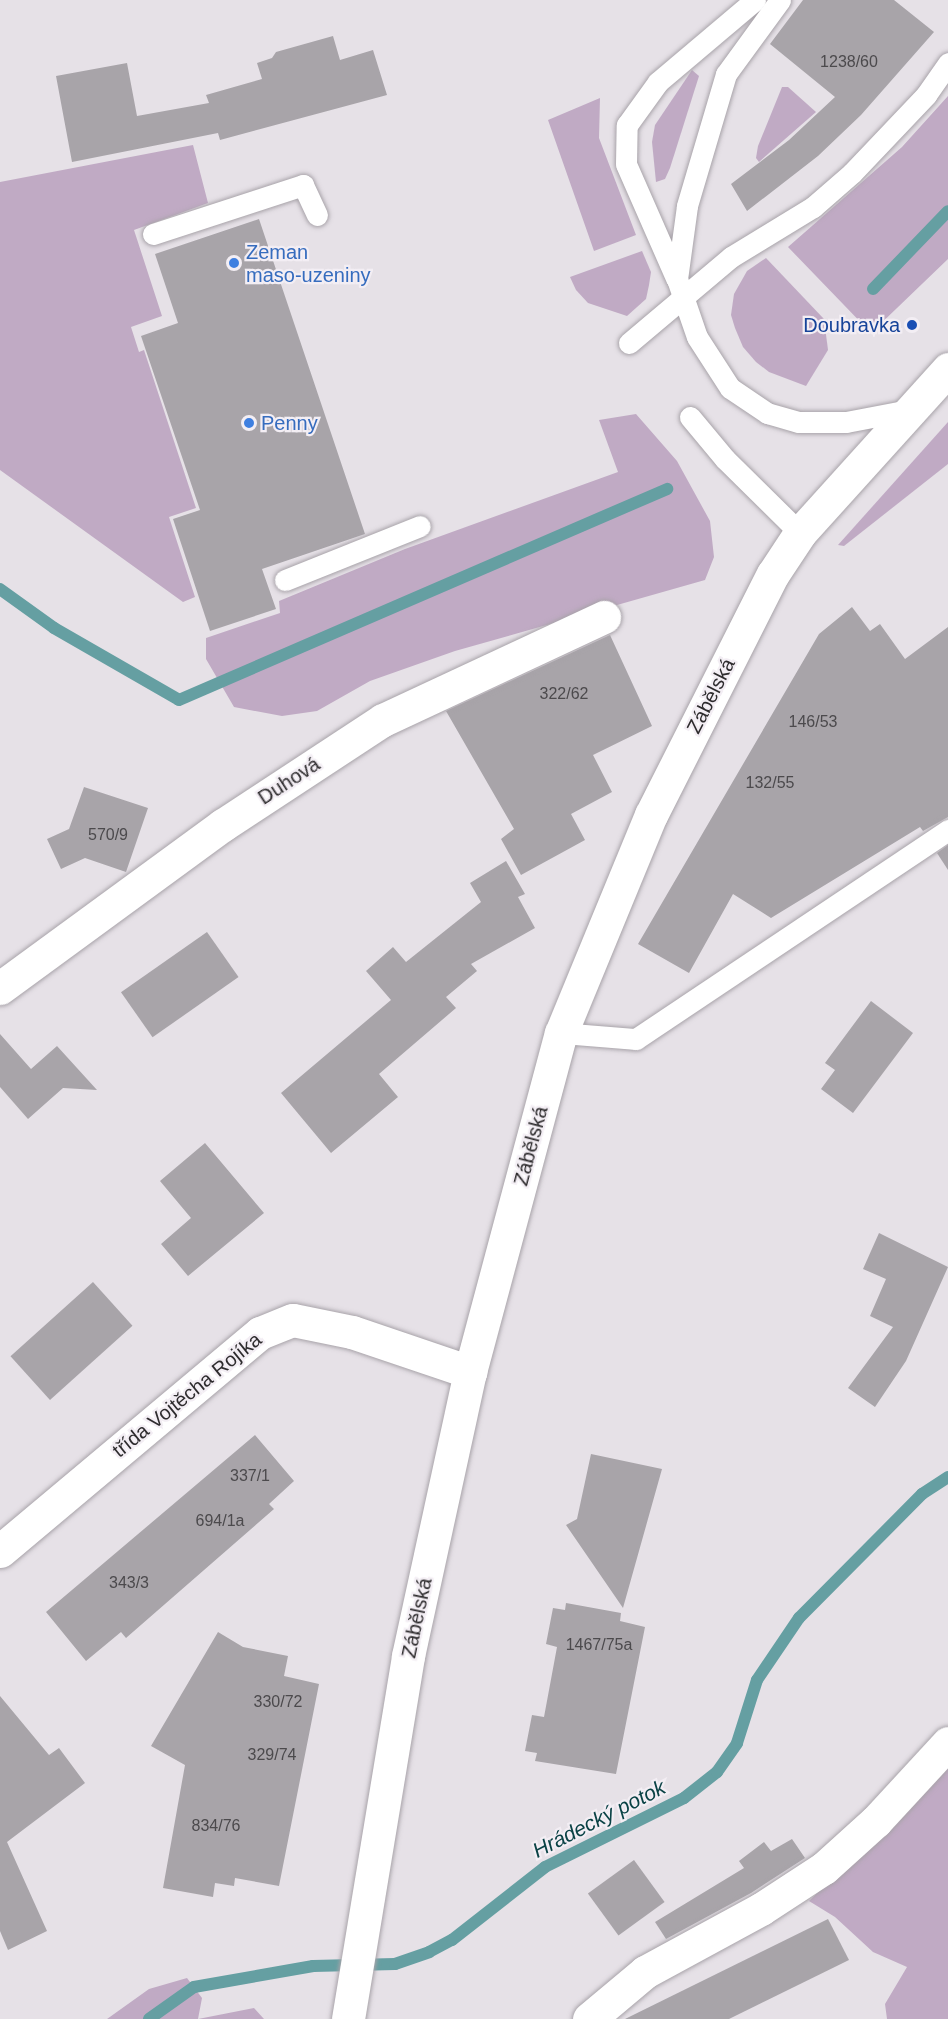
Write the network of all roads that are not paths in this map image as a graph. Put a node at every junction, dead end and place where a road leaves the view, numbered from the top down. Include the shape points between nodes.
1 (755, 0) edge
2 (780, 0) edge
3 (948, 63) edge
4 (316, 215) dead end
5 (153, 234) dead end
6 (731, 257) junction
7 (680, 288) junction
8 (697, 337) junction
9 (629, 343) dead end
10 (948, 369) edge
11 (909, 410) junction
12 (690, 417) dead end
13 (420, 526) dead end
14 (800, 533) junction
15 (285, 580) dead end
16 (604, 617) dead end
17 (948, 830) edge
18 (0, 988) edge
19 (561, 1033) junction
20 (470, 1372) junction
21 (0, 1551) edge
22 (948, 1743) edge
23 (350, 2006) edge
24 (589, 2019) edge

1 - 7 lane via 658,82 627,125 626,164
2 - 7 lane via 726,74 687,206
3 - 6 lane via 926,95 852,174 813,207
4 - 5 lane via 303,185
6 - 7 lane
6 - 8 lane via 704,295
7 - 8 lane
7 - 9 lane
8 - 11 lane via 730,388 767,413 799,422 846,422
10 - 11 main road, Zábělská
11 - 14 main road, Zábělská
12 - 14 lane
13 - 15 lane
14 - 19 main road, Zábělská via 773,574 651,814
16 - 18 main road, Duhová via 382,720 223,825
17 - 19 lane via 636,1039
19 - 20 main road, Zábělská
20 - 21 main road, třída Vojtěcha Rojíka via 352,1332 293,1320 260,1333
20 - 23 main road, Zábělská via 408,1656
22 - 24 main road via 876,1821 824,1868 761,1909 645,1972

